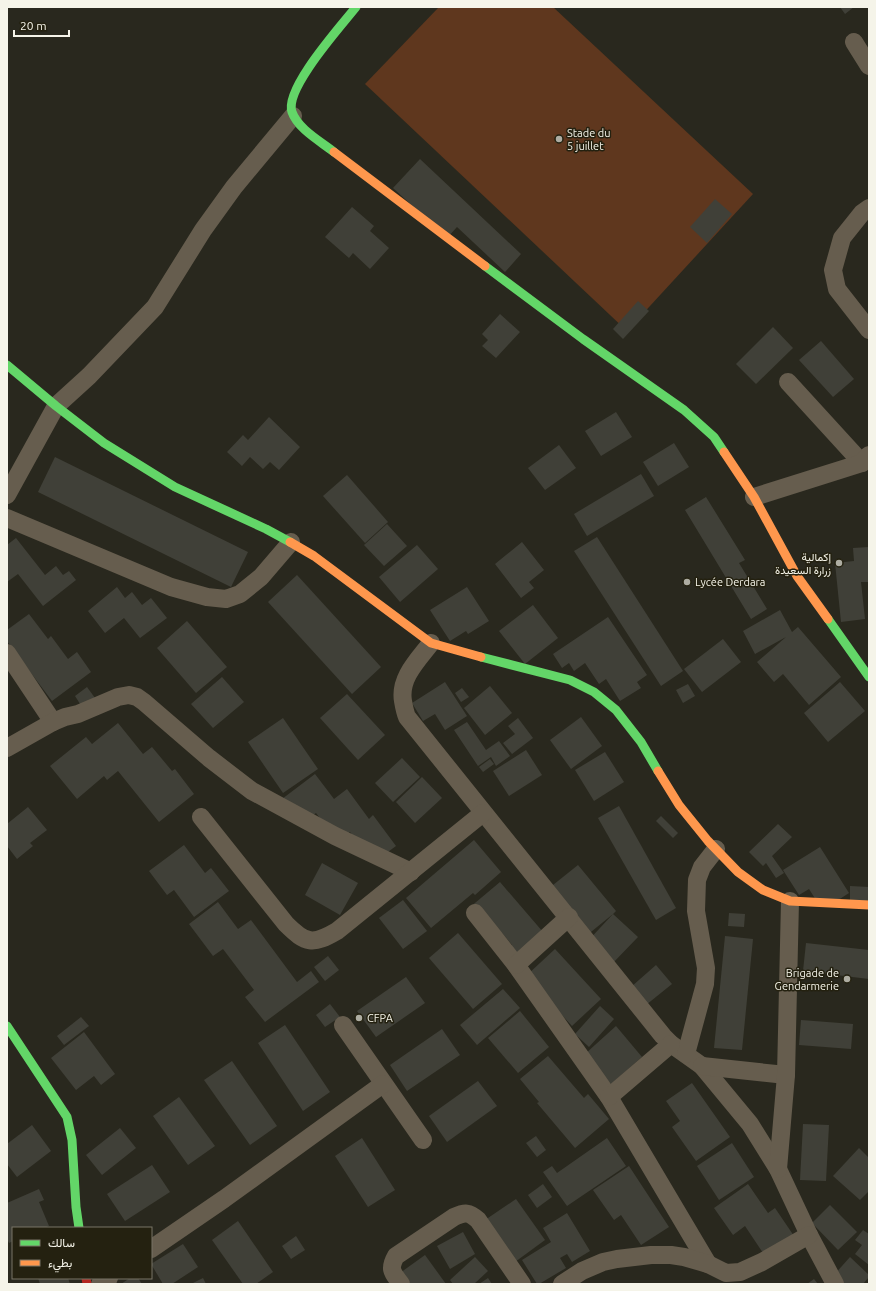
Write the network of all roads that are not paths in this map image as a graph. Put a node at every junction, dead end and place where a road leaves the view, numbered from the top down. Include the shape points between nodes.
1 (356, 7) edge
2 (854, 42) dead end
3 (869, 66) edge
4 (293, 116) junction
5 (869, 208) edge
6 (869, 330) edge
7 (7, 365) edge
8 (788, 382) dead end
9 (56, 406) junction
10 (865, 459) edge
11 (7, 494) edge
12 (754, 497) junction
13 (7, 518) edge
14 (291, 542) junction
15 (431, 643) junction
16 (7, 653) edge
17 (869, 677) edge
18 (53, 722) junction
19 (7, 748) edge
20 (483, 813) junction
21 (201, 817) dead end
22 (716, 849) junction
23 (411, 872) junction
24 (790, 901) junction
25 (869, 905) edge
26 (476, 913) dead end
27 (569, 917) junction
28 (516, 965) junction
29 (343, 1024) dead end
30 (7, 1026) edge
31 (671, 1044) junction
32 (686, 1054) junction
33 (702, 1066) junction
34 (786, 1075) junction
35 (383, 1084) junction
36 (609, 1097) junction
37 (423, 1140) dead end
38 (778, 1169) junction
39 (79, 1227) edge
40 (809, 1235) junction
41 (152, 1248) edge
42 (708, 1264) junction
43 (401, 1284) edge
44 (522, 1284) edge
45 (562, 1284) edge
46 (835, 1284) edge

1 - 4 street via 304,75 290,106
2 - 3 street
4 - 9 street via 234,187 203,230 155,307 90,376
4 - 12 street via 318,140 583,339 684,410 714,437
5 - 6 street via 842,238 833,270 837,289
7 - 9 street
8 - 10 street
9 - 11 street
9 - 14 street via 104,443 175,487
10 - 12 street
12 - 17 street via 798,576
13 - 14 street via 171,586 207,597 226,599 240,594 261,578
14 - 15 street via 314,556
15 - 20 street via 410,670 403,686 402,700 407,717
15 - 22 street via 570,680 594,692 616,710 641,742 679,805
16 - 18 street
18 - 19 street
18 - 23 street via 118,698 129,695 137,698 252,791 335,836
20 - 23 street
20 - 27 street
21 - 23 street via 286,924 296,934 310,941 322,940 337,931
22 - 24 street via 738,872 763,890
22 - 32 street via 702,867 697,880 696,912 706,968 705,984
24 - 25 street
24 - 34 street
26 - 28 street
27 - 28 street
27 - 31 street
28 - 36 street
29 - 35 street
30 - 39 street via 67,1117 72,1140
31 - 32 street
31 - 36 street
32 - 33 street
33 - 34 street
33 - 38 street via 750,1124
34 - 38 street
35 - 37 street
35 - 41 street
36 - 42 street
38 - 40 street
40 - 42 street via 740,1272 726,1273
40 - 46 street
42 - 45 street via 671,1255 617,1259 582,1271
43 - 44 street via 391,1270 396,1256 462,1213 471,1214 478,1220

